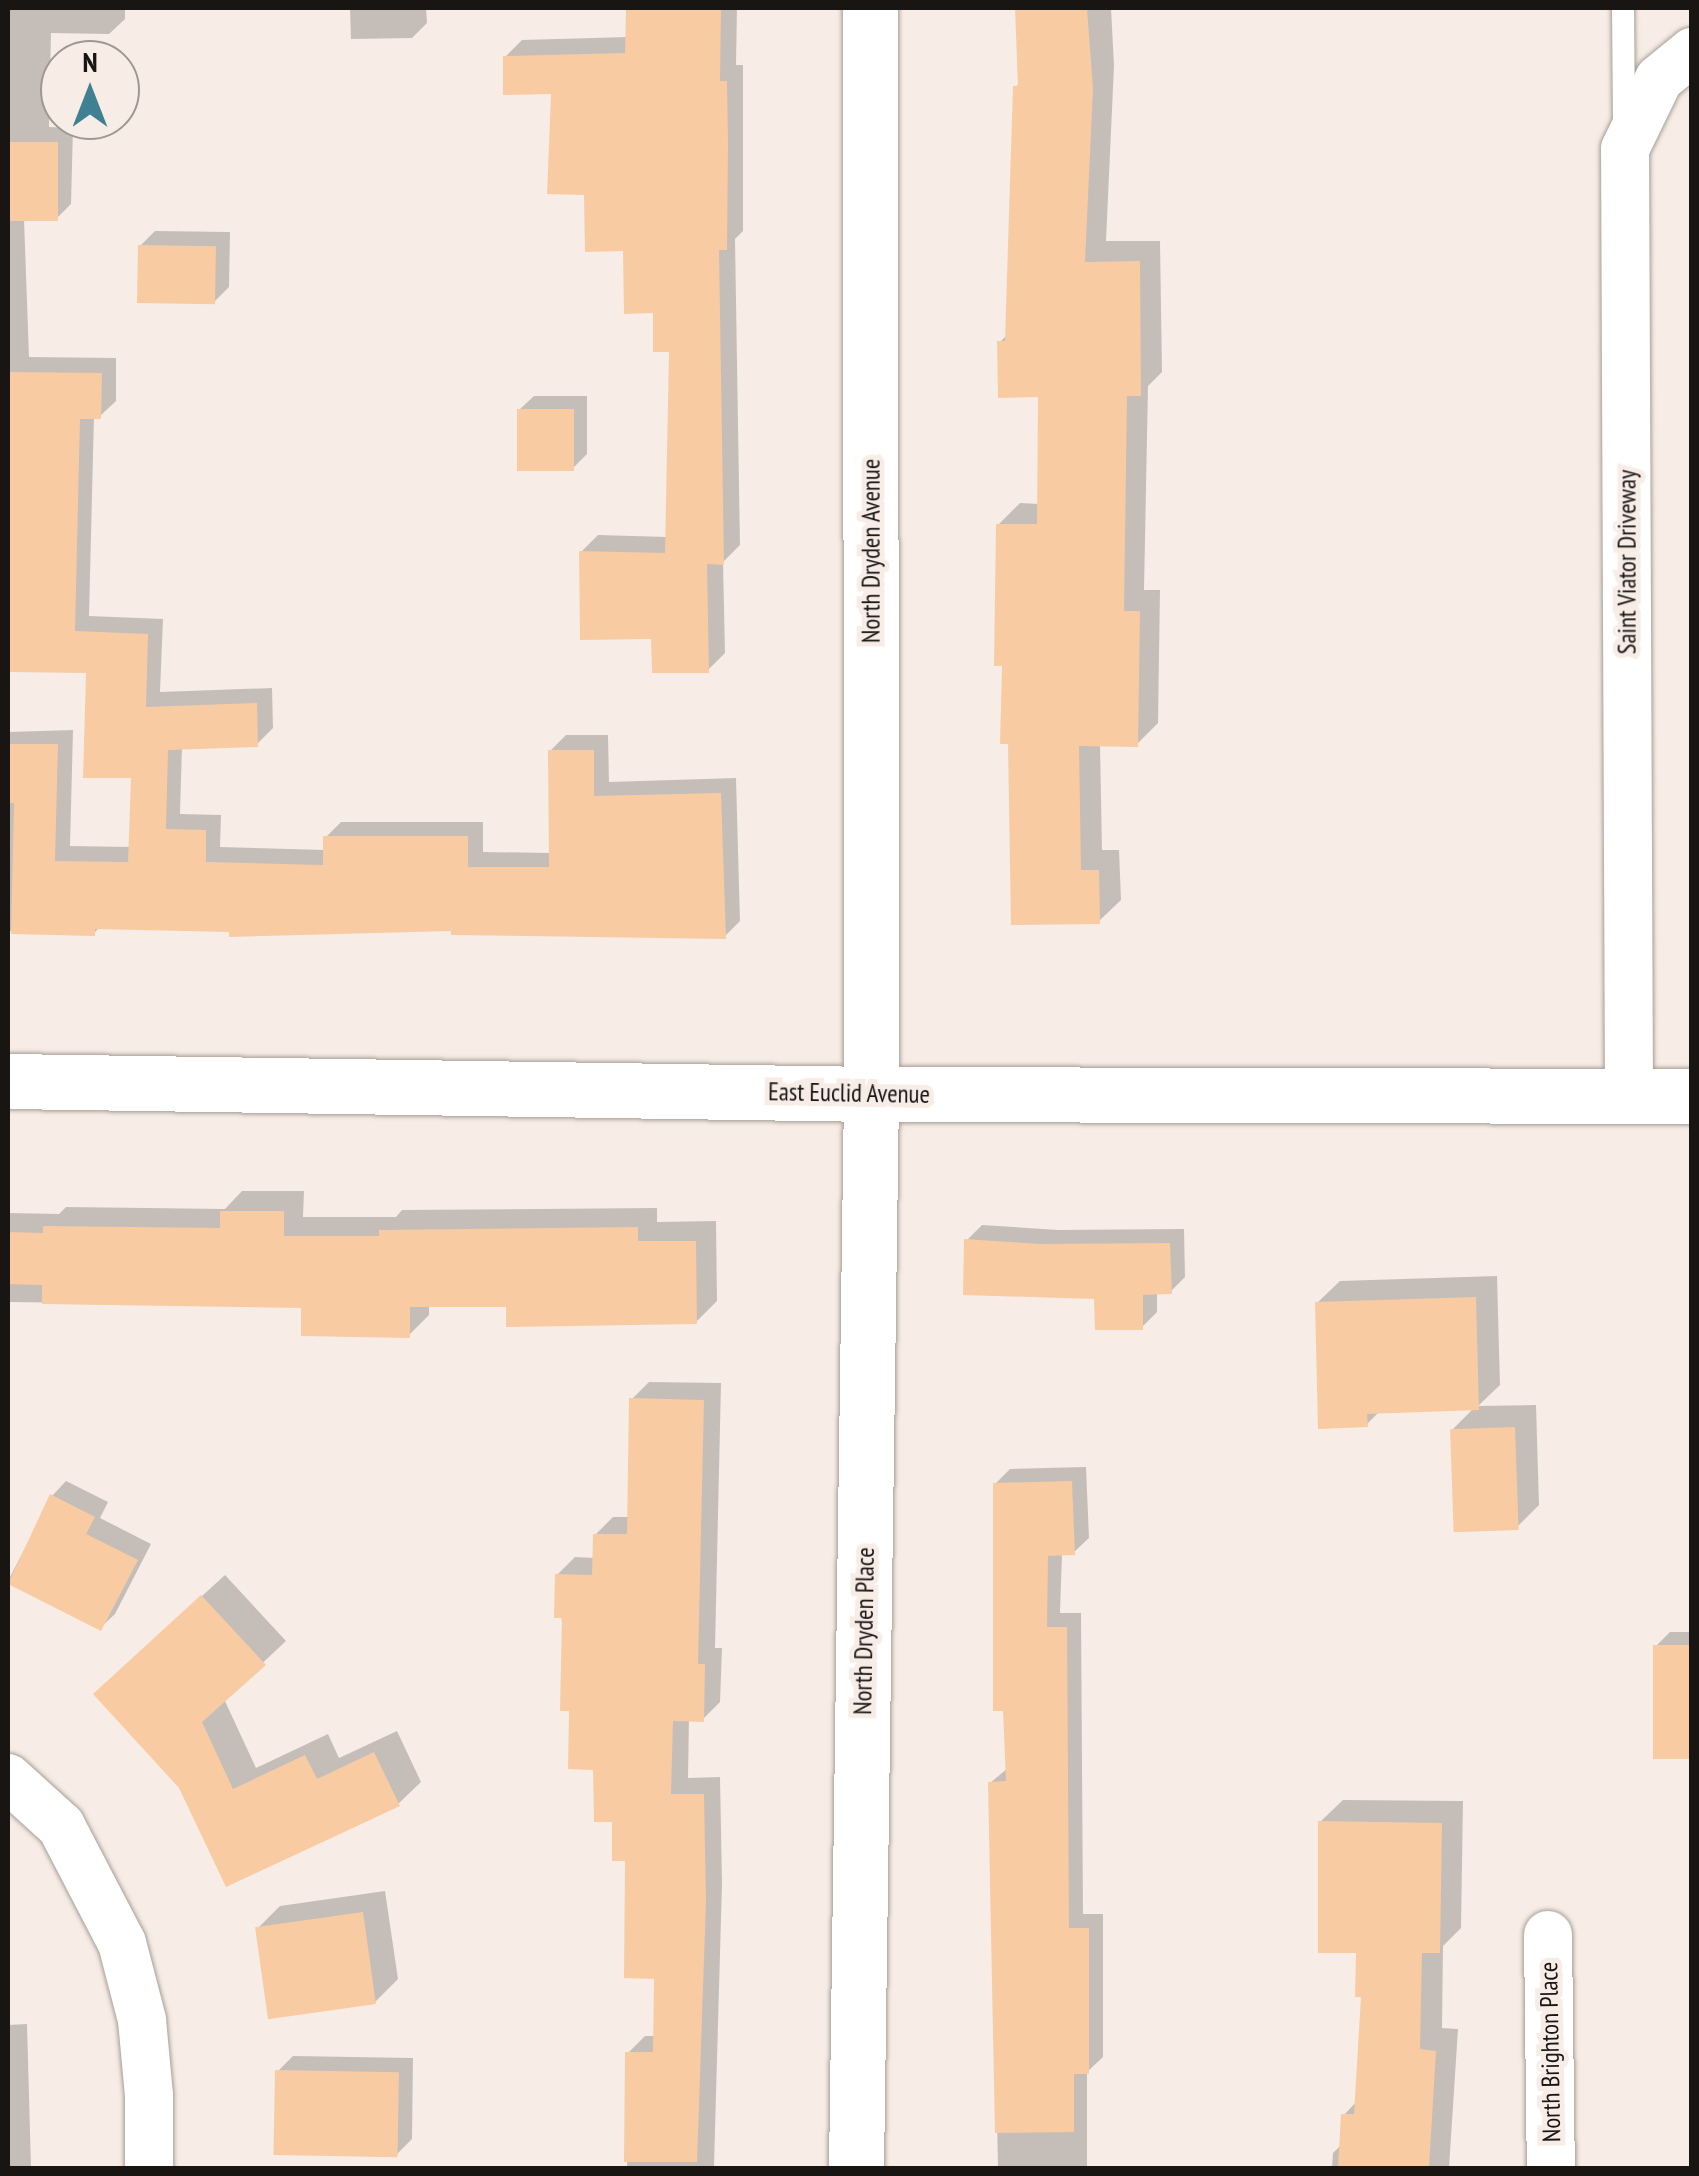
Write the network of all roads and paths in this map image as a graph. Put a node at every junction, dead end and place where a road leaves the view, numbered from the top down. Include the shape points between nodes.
1 (870, 8) edge
2 (1623, 8) edge
3 (1692, 52) edge
4 (1624, 150) junction
5 (8, 1081) edge
6 (871, 1094) junction
7 (1629, 1096) junction
8 (1692, 1096) edge
9 (8, 1778) edge
10 (1548, 1935) dead end
11 (149, 2168) edge
12 (856, 2168) edge
13 (1551, 2168) edge

1 - 6 street, North Dryden Avenue
2 - 4 lane
3 - 4 street, Saint Viator Driveway via 1659,79
4 - 7 street, Saint Viator Driveway
5 - 6 street, East Euclid Avenue
6 - 7 street, East Euclid Avenue
6 - 12 street, North Dryden Place
7 - 8 street, East Euclid Avenue
9 - 11 street via 61,1826 122,1942 142,2020
10 - 13 street, North Brighton Place

